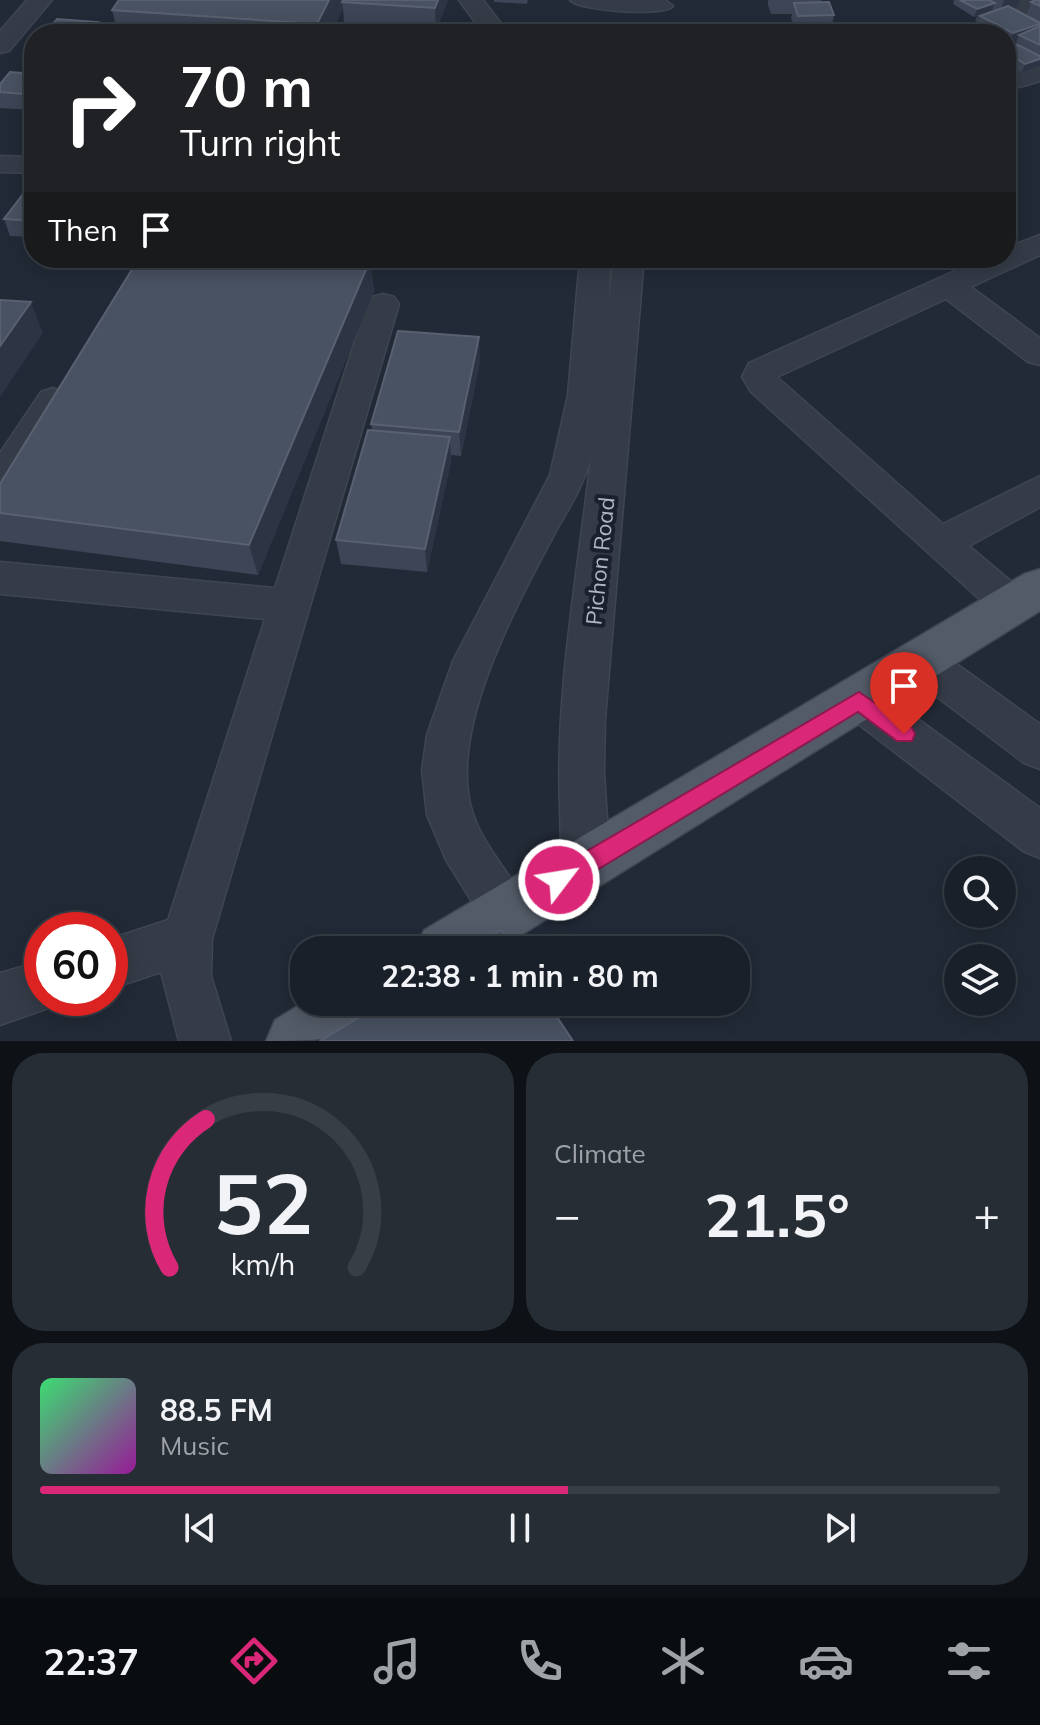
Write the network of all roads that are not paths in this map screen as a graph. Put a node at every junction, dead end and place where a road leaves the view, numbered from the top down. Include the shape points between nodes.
1 (40, 0) edge
2 (471, 0) edge
3 (582, 0) edge
4 (662, 3) edge
5 (1040, 3) edge
6 (989, 20) edge
7 (489, 24) edge
8 (659, 24) edge
9 (8, 26) edge
10 (0, 46) edge
11 (0, 164) edge
12 (24, 165) edge
13 (1040, 244) edge
14 (1016, 255) edge
15 (594, 268) edge
16 (628, 268) edge
17 (988, 268) edge
18 (949, 286) junction
19 (383, 304) dead end
20 (1040, 354) edge
21 (68, 376) edge
22 (0, 482) edge
23 (1040, 490) edge
24 (940, 544) junction
25 (0, 578) edge
26 (1025, 596) edge
27 (287, 605) junction
28 (922, 662) junction
29 (859, 700) junction
30 (1040, 749) edge
31 (1040, 836) edge
32 (586, 864) junction
33 (506, 912) junction
34 (467, 936) edge
35 (187, 939) junction
36 (128, 958) edge
37 (24, 992) edge
38 (0, 999) edge
39 (336, 1016) edge
40 (205, 1041) edge
41 (296, 1041) edge

1 - 9 street
2 - 7 street
3 - 4 street
4 - 8 street
5 - 6 street
9 - 10 street
11 - 12 street
13 - 14 street
15 - 33 street via 588,367 567,478 468,678 443,757 445,799 455,829
16 - 32 street, Pichon Road via 583,719
17 - 18 street
18 - 20 street
18 - 24 street via 761,371 759,377
19 - 27 street
21 - 22 street
23 - 24 street
24 - 26 street
25 - 27 street
26 - 28 main road
27 - 35 street
28 - 29 main road
28 - 30 street
29 - 31 street
29 - 32 main road
32 - 33 main road
33 - 34 main road
35 - 36 street
35 - 40 street via 186,976
37 - 38 street
39 - 41 main road

